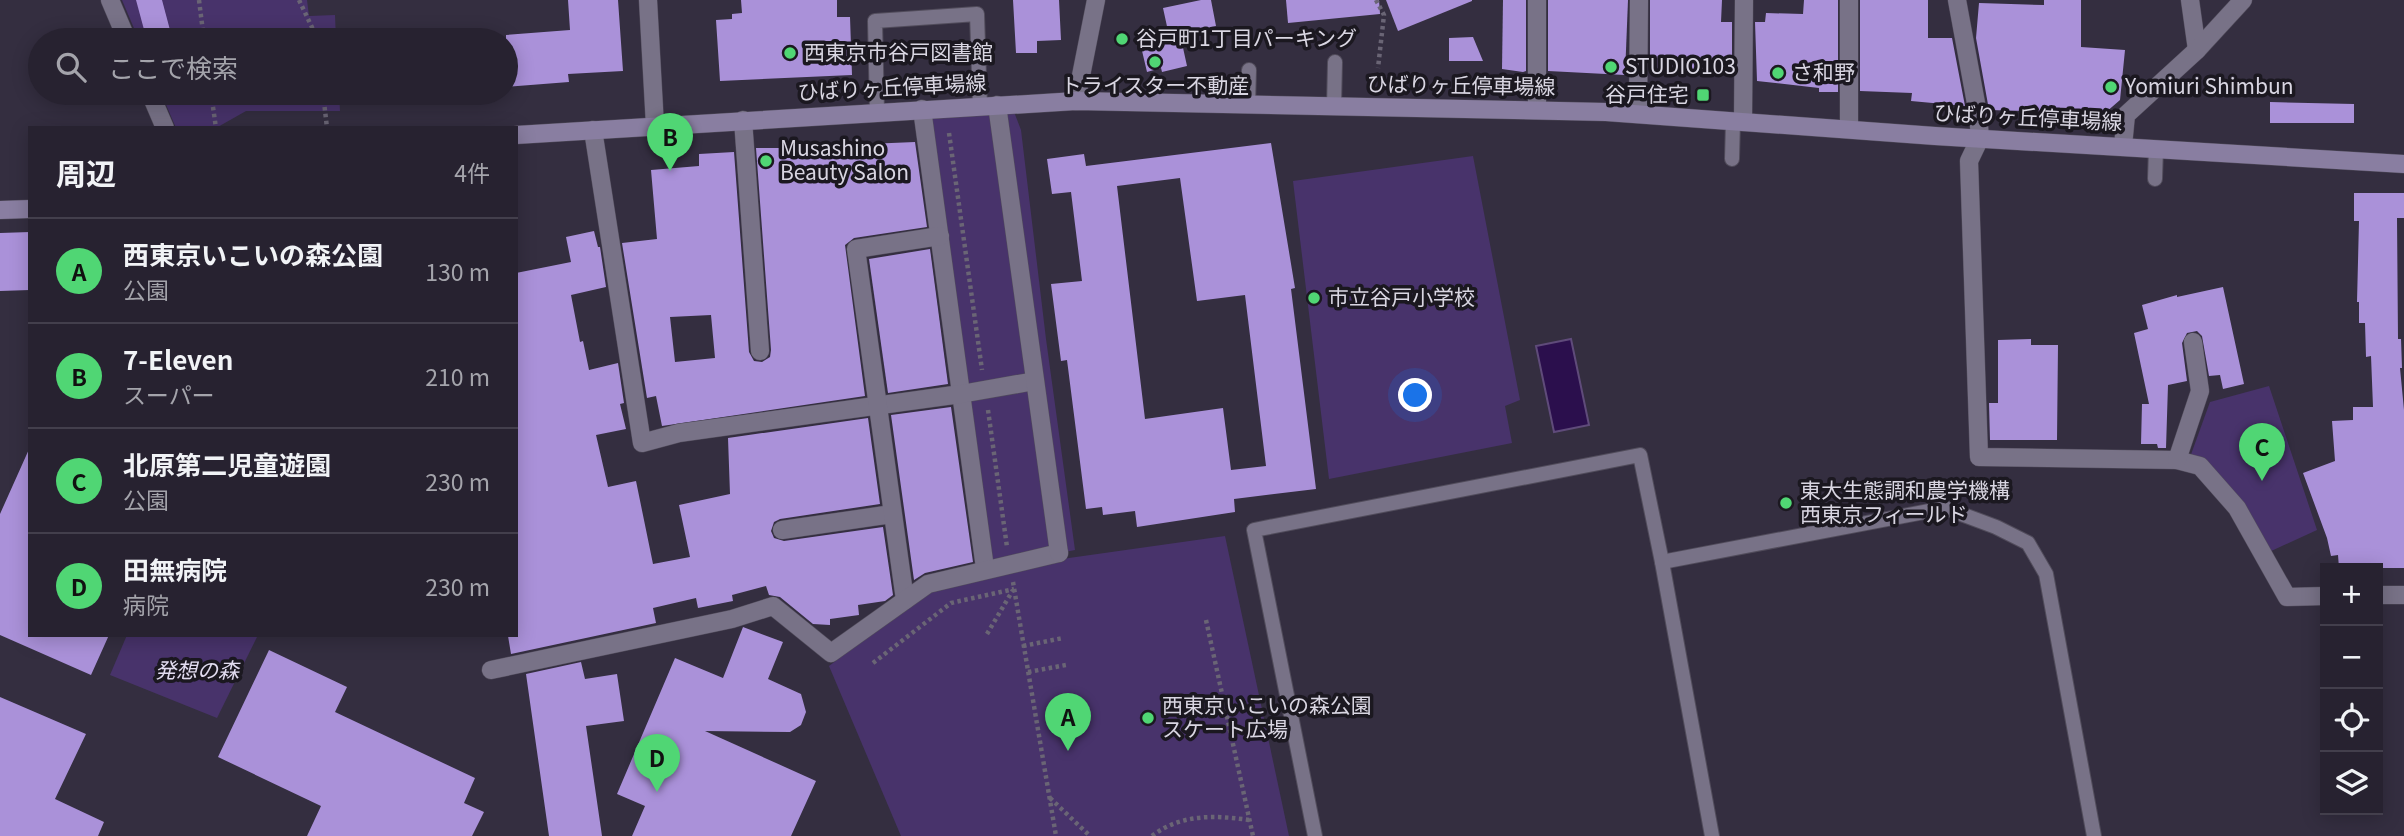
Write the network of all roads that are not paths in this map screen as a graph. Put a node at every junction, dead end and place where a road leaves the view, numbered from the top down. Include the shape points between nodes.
1 (110, 0) edge
2 (648, 0) edge
3 (1096, 0) edge
4 (1537, 0) edge
5 (1639, 0) edge
6 (1744, 0) edge
7 (1849, 0) edge
8 (1957, 0) edge
9 (2190, 0) edge
10 (2243, 0) edge
11 (123, 28) edge
12 (2197, 50) junction
13 (1335, 62) dead end
14 (1249, 71) dead end
15 (1076, 100) junction
16 (1248, 104) junction
17 (155, 105) edge
18 (989, 105) junction
19 (1334, 106) junction
20 (922, 109) junction
21 (1537, 110) junction
22 (877, 111) junction
23 (1638, 114) junction
24 (743, 120) junction
25 (1738, 122) junction
26 (164, 126) edge
27 (655, 126) junction
28 (1849, 129) junction
29 (593, 130) junction
30 (518, 135) edge
31 (1980, 138) junction
32 (2123, 146) junction
33 (2156, 148) junction
34 (1732, 159) dead end
35 (2404, 164) edge
36 (2155, 179) dead end
37 (28, 209) edge
38 (0, 211) edge
39 (940, 236) junction
40 (2193, 342) dead end
41 (760, 351) dead end
42 (1035, 381) junction
43 (961, 394) junction
44 (876, 406) junction
45 (2177, 460) junction
46 (892, 514) junction
47 (782, 530) dead end
48 (1662, 562) junction
49 (985, 568) junction
50 (2383, 594) edge
51 (2404, 595) edge
52 (2320, 596) edge
53 (905, 600) junction
54 (491, 670) dead end
55 (1315, 836) edge
56 (1712, 836) edge
57 (2094, 836) edge

1 - 11 street
2 - 27 street
3 - 15 street
4 - 21 street
5 - 23 street
6 - 25 street
7 - 28 street
8 - 31 street
9 - 12 street
10 - 12 street
12 - 32 street via 2126,116
13 - 19 lane
14 - 16 lane
15 - 16 main road, ひばりヶ丘停車場線
15 - 18 main road, ひばりヶ丘停車場線
16 - 19 main road, ひばりヶ丘停車場線
17 - 26 street
18 - 20 main road, ひばりヶ丘停車場線
18 - 22 lane via 976,13 875,21
18 - 42 street
19 - 21 main road, ひばりヶ丘停車場線
20 - 22 main road, ひばりヶ丘停車場線
20 - 39 street
21 - 23 main road, ひばりヶ丘停車場線
22 - 24 main road, ひばりヶ丘停車場線
23 - 25 main road, ひばりヶ丘停車場線
24 - 27 main road, ひばりヶ丘停車場線
24 - 41 street
25 - 28 main road, ひばりヶ丘停車場線
25 - 34 lane
27 - 29 main road, ひばりヶ丘停車場線
28 - 31 main road, ひばりヶ丘停車場線
29 - 30 main road, ひばりヶ丘停車場線
29 - 44 street via 642,443 680,433
31 - 32 main road, ひばりヶ丘停車場線
31 - 45 street via 1969,161 1979,457 2105,454
32 - 33 main road, ひばりヶ丘停車場線
33 - 35 main road, ひばりヶ丘停車場線
33 - 36 lane
37 - 38 main road
39 - 43 street
39 - 44 street via 856,249
40 - 45 street via 2200,391
42 - 43 street
42 - 49 street via 1059,553
43 - 44 street
43 - 49 street
44 - 46 street
45 - 52 street via 2200,466 2236,508 2287,597
46 - 47 street
46 - 53 street
48 - 55 lane via 1640,455 1254,530
48 - 56 lane
48 - 57 lane via 1945,508 2028,543 2046,574
49 - 53 street via 928,583
50 - 51 street
53 - 54 street via 831,653 773,606

